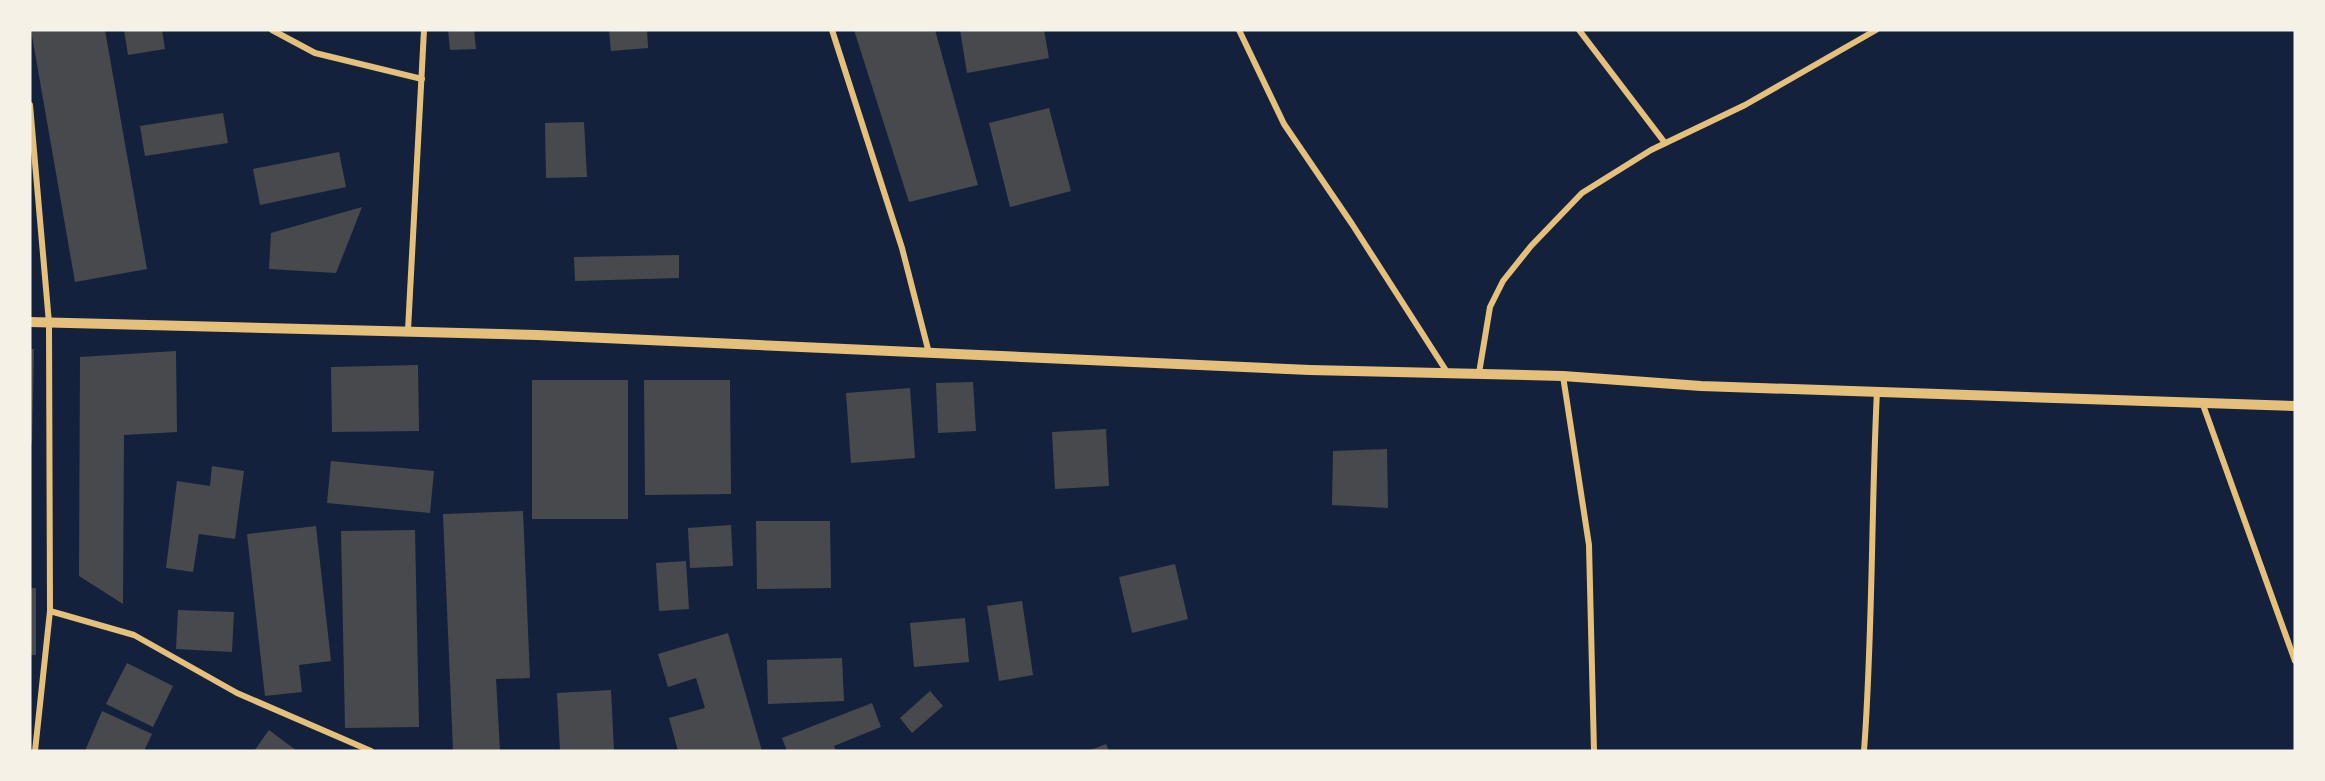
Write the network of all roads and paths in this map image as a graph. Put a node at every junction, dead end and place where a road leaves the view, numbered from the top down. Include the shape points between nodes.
1 (272, 30) edge
2 (424, 30) edge
3 (832, 30) edge
4 (1239, 30) edge
5 (1580, 30) edge
6 (1876, 30) edge
7 (422, 79) junction
8 (30, 105) edge
9 (1665, 143) junction
10 (30, 322) edge
11 (49, 323) junction
12 (408, 330) junction
13 (929, 353) junction
14 (1447, 372) junction
15 (1479, 373) junction
16 (1563, 376) junction
17 (1877, 391) junction
18 (2202, 402) junction
19 (2295, 406) edge
20 (50, 611) junction
21 (2295, 661) edge
22 (35, 751) edge
23 (371, 751) edge
24 (1594, 751) edge
25 (1864, 751) edge

1 - 7 street via 315,53
2 - 7 street
3 - 13 street via 902,248
4 - 14 street via 1284,123
5 - 9 street
6 - 9 street via 1745,105
7 - 12 street
8 - 11 street
9 - 15 street via 1582,193 1503,281 1490,307
10 - 11 street
11 - 12 street
11 - 20 street
12 - 13 street
13 - 14 street via 1310,370
14 - 15 street
15 - 16 street
16 - 17 street via 1701,386
16 - 24 street via 1589,546
17 - 18 street
17 - 25 street via 1870,674
18 - 19 street
18 - 21 street
20 - 22 street
20 - 23 street via 134,635 237,693

